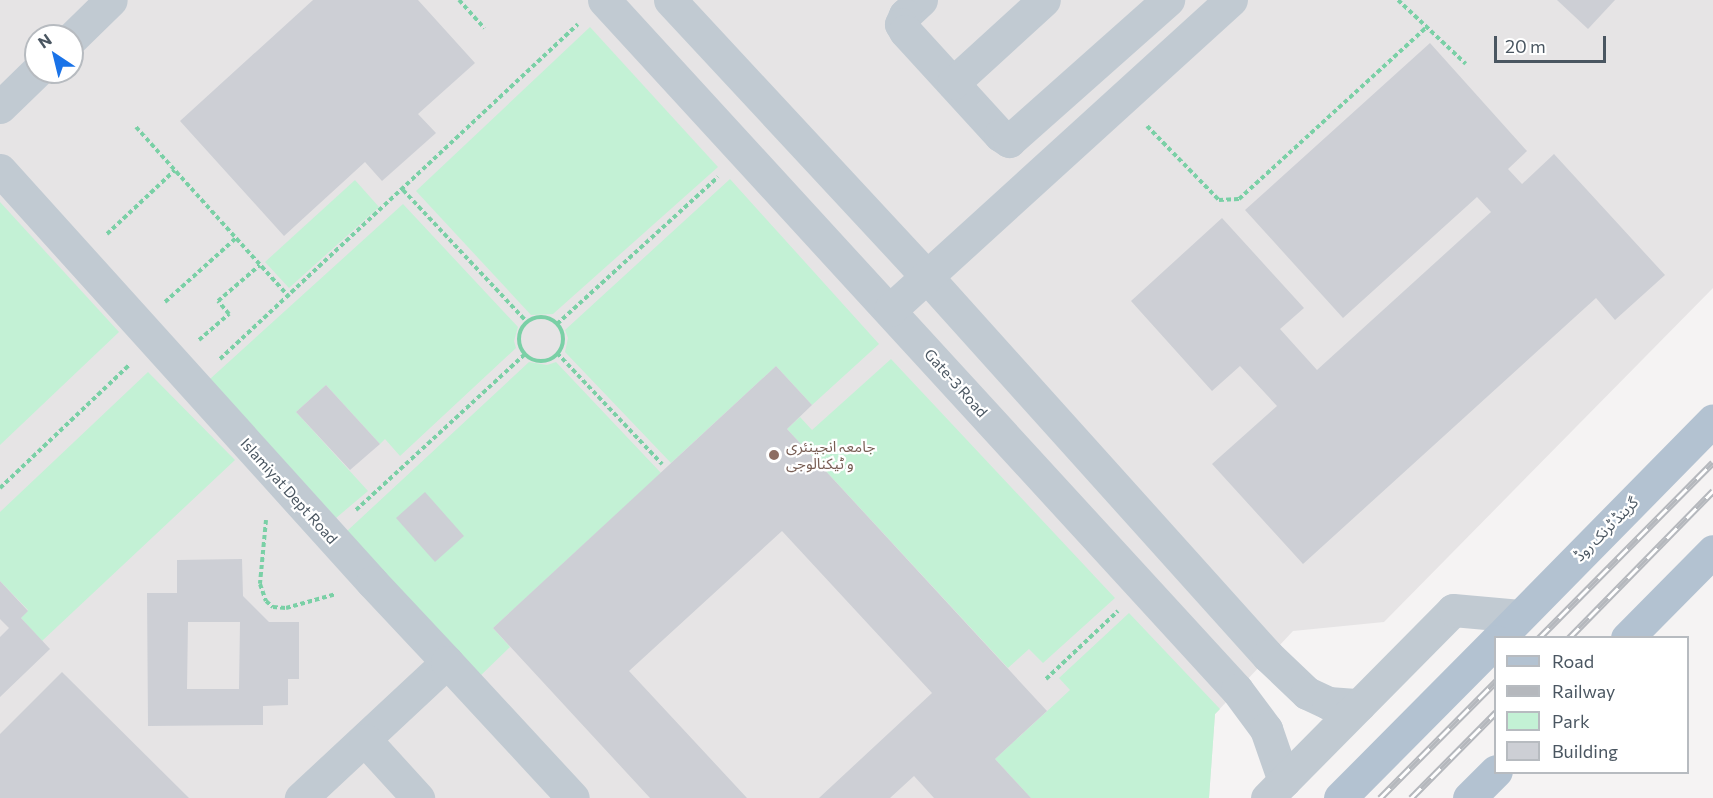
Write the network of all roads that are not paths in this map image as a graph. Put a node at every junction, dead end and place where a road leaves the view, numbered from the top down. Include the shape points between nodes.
1 (111, 0) edge
2 (604, 0) edge
3 (670, 0) edge
4 (921, 0) edge
5 (1044, 0) edge
6 (1168, 0) edge
7 (1231, 0) edge
8 (84, 26) edge
9 (953, 83) junction
10 (24, 84) edge
11 (0, 107) edge
12 (1014, 139) junction
13 (0, 170) edge
14 (1043, 170) junction
15 (927, 277) junction
16 (890, 310) junction
17 (1713, 420) edge
18 (1713, 551) edge
19 (1510, 627) edge
20 (1630, 636) edge
21 (1494, 643) edge
22 (447, 662) junction
23 (1359, 705) junction
24 (364, 740) junction
25 (1494, 773) edge
26 (1276, 789) edge
27 (301, 798) edge
28 (418, 798) edge
29 (573, 798) edge
30 (1340, 798) edge
31 (1469, 798) edge

1 - 8 lane
2 - 16 lane, Gate-3 Road
3 - 15 lane
4 - 9 lane via 904,15 901,24
5 - 9 lane
6 - 12 lane
7 - 14 lane
9 - 12 lane via 1005,140
10 - 11 lane
12 - 14 lane
13 - 22 lane, Islamiyat Dept Road
14 - 15 lane
15 - 16 lane
15 - 23 lane via 1269,657 1307,693 1328,703
16 - 26 lane, Gate-3 Road via 1237,690 1266,729
17 - 19 main road, گرینڈ ٹرنک روڈ
18 - 20 main road
19 - 23 lane via 1453,610
21 - 30 main road
22 - 24 lane
22 - 29 lane, Islamiyat Dept Road
23 - 26 lane
24 - 27 lane
24 - 28 lane
25 - 31 main road

